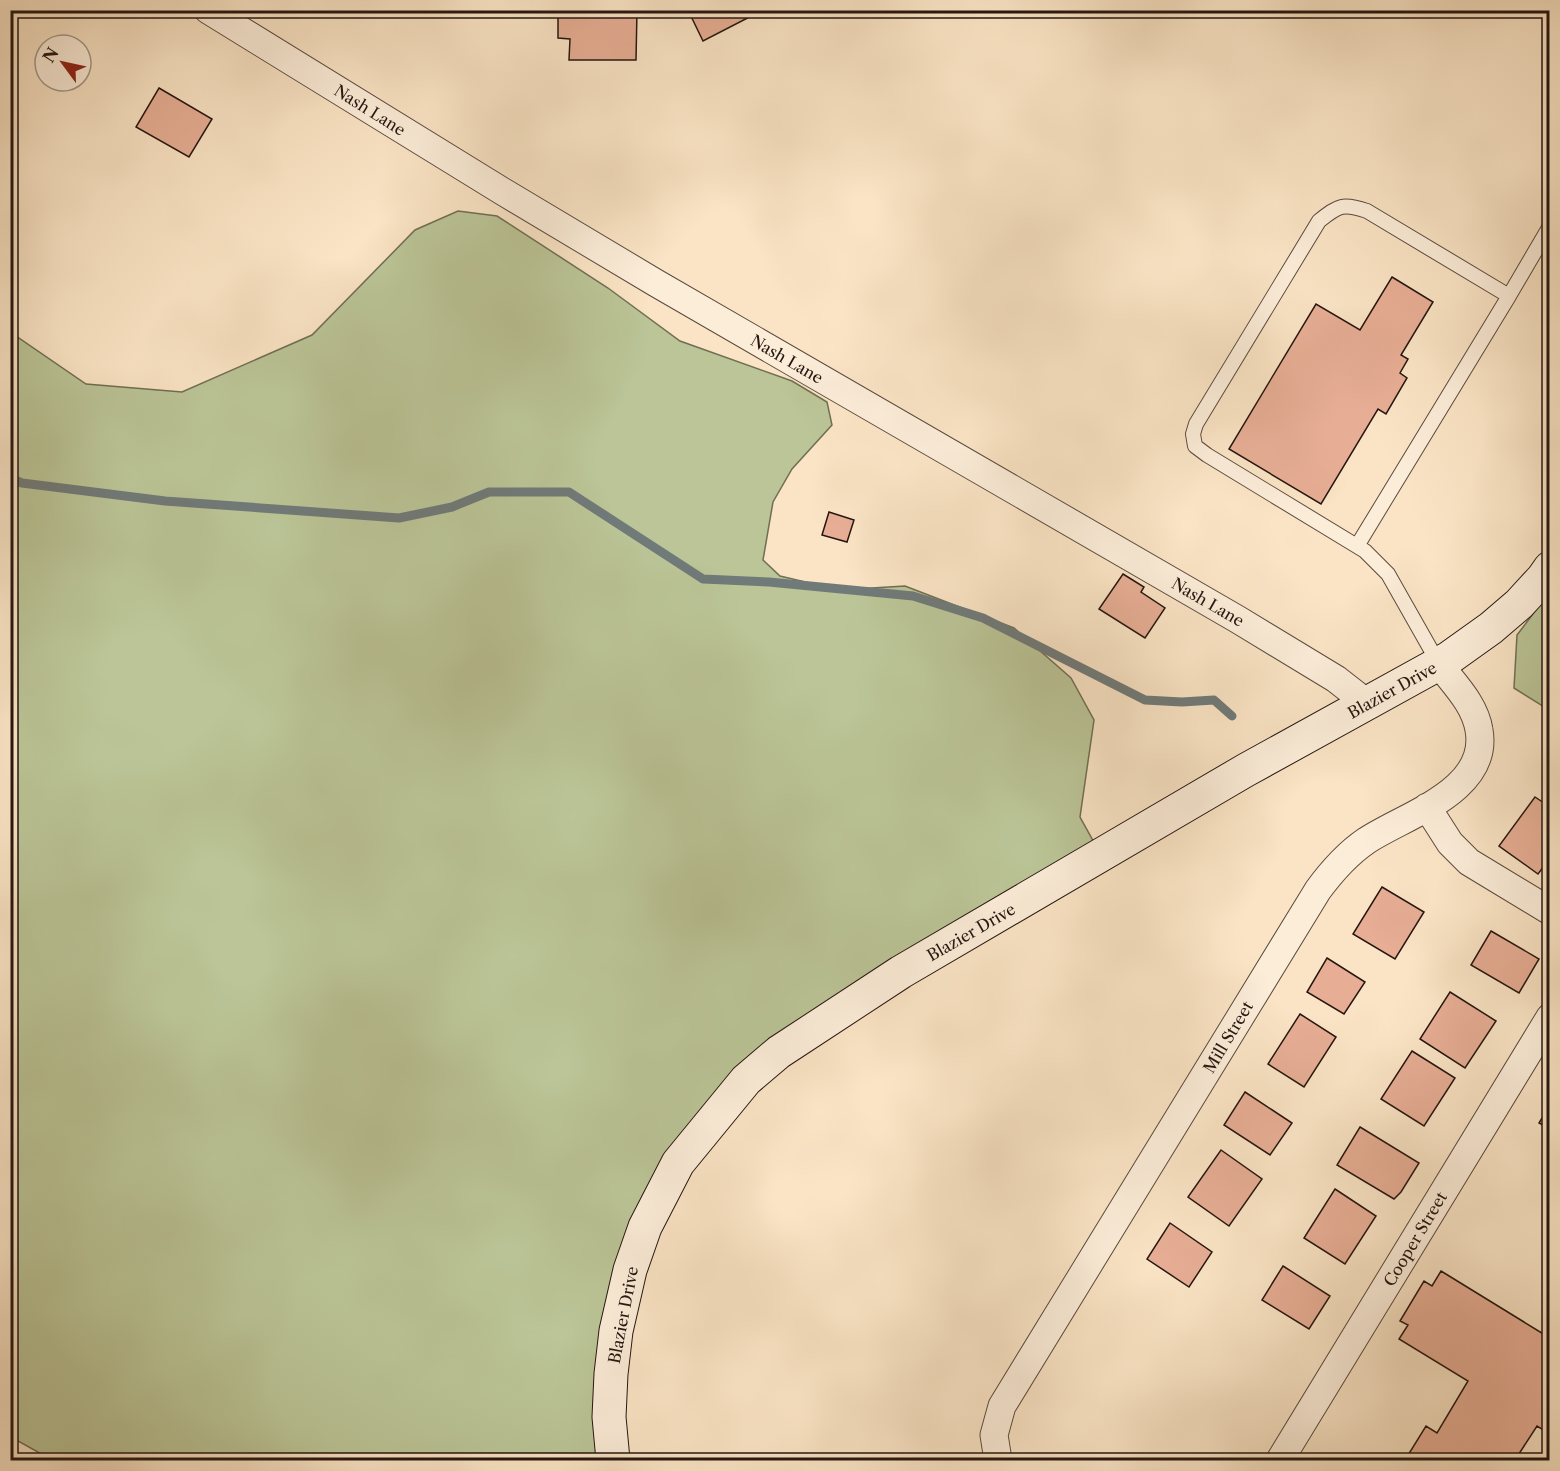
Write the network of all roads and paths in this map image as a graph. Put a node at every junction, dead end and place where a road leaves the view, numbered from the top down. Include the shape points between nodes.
1 (208, 10) edge
2 (1550, 226) edge
3 (1509, 296) junction
4 (1357, 546) junction
5 (1550, 568) edge
6 (1439, 664) junction
7 (1368, 704) junction
8 (1427, 807) junction
9 (1550, 912) edge
10 (1550, 1017) edge
11 (613, 1461) edge
12 (998, 1461) edge
13 (1280, 1461) edge

1 - 7 street, Nash Lane via 584,240 1237,619 1336,679
2 - 3 lane
3 - 4 lane
3 - 4 lane via 1367,211 1337,206 1319,221 1193,434 1195,446 1206,455
4 - 6 lane via 1388,574
5 - 6 street, Blazier Drive via 1519,604
6 - 7 street, Blazier Drive
6 - 8 street, Mill Street via 1469,703 1479,730 1478,756 1461,783
7 - 11 street, Blazier Drive via 1246,770 901,972 779,1052 746,1080 678,1163 645,1227 616,1331 609,1417
8 - 9 street via 1450,843 1469,862
8 - 12 street, Mill Street via 1358,848 1318,890 1002,1406 994,1435
10 - 13 street, Cooper Street

